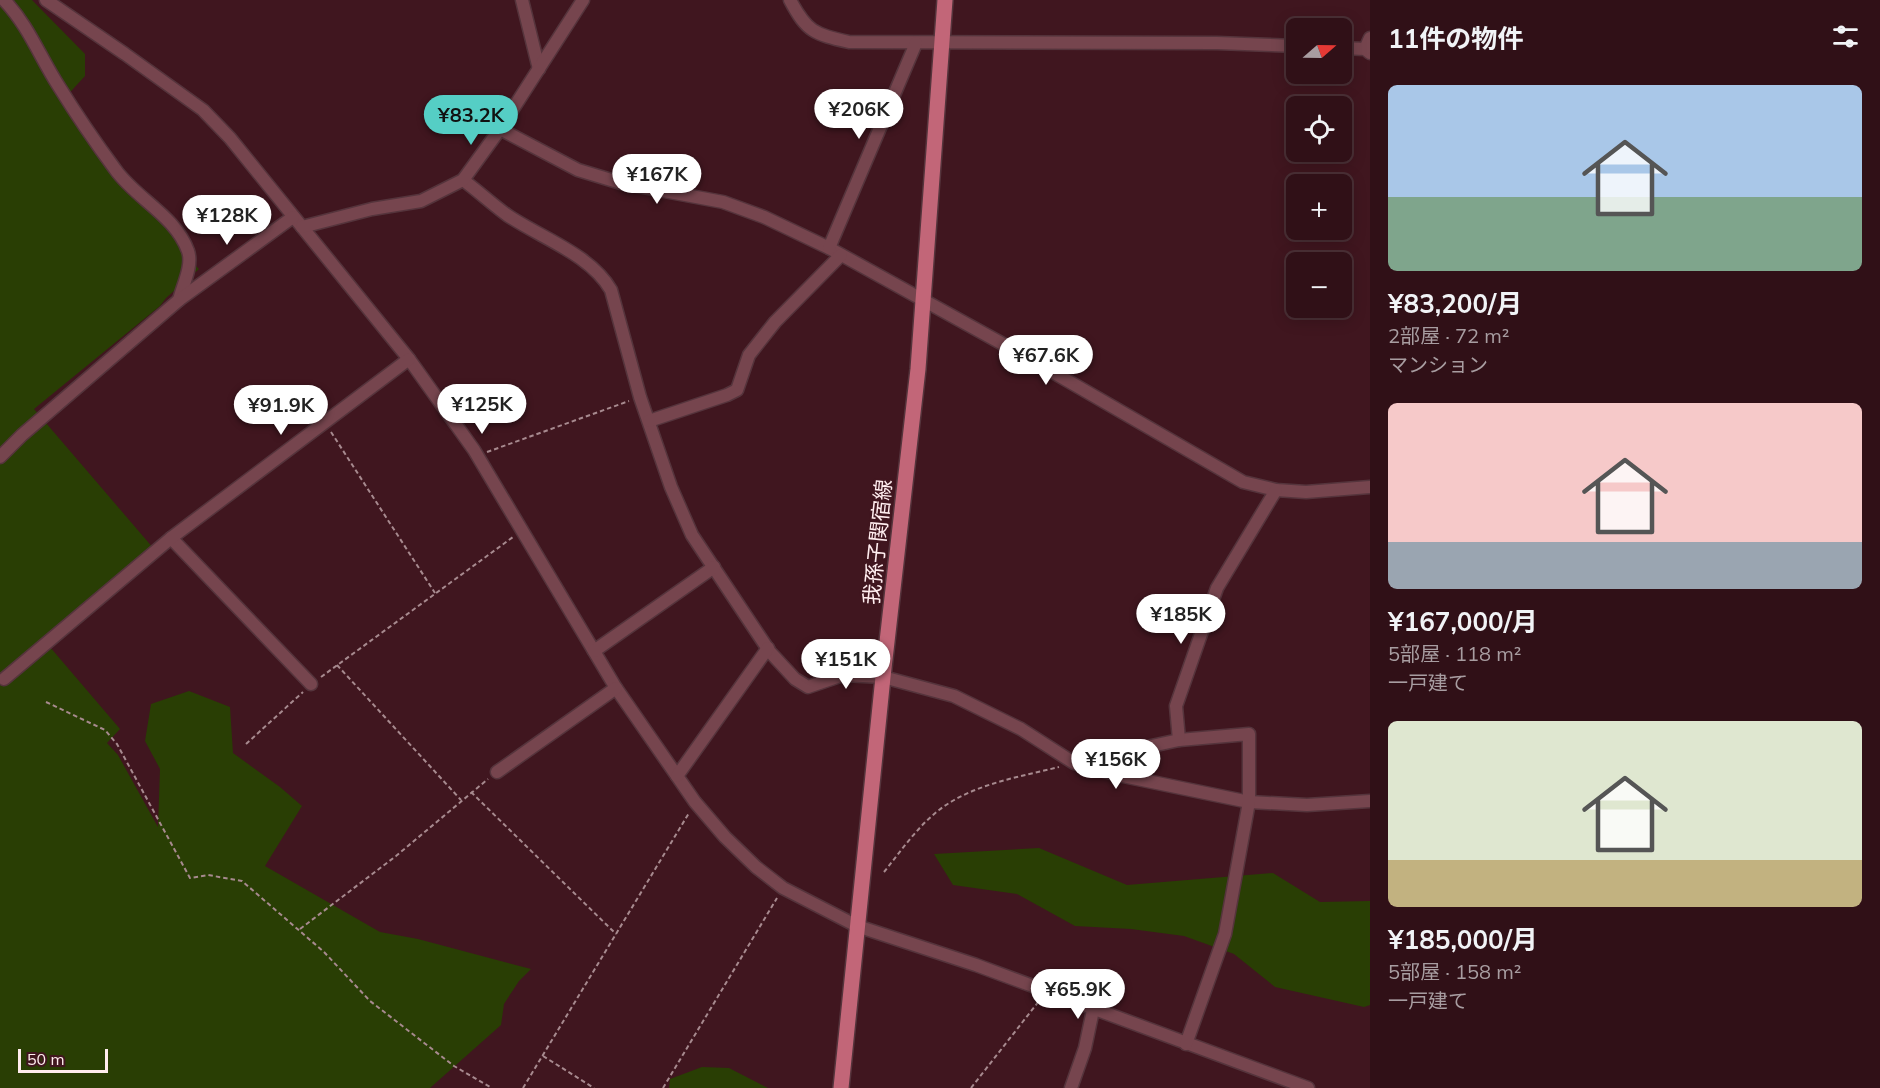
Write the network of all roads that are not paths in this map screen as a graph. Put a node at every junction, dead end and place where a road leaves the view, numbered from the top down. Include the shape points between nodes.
1 (4, 0) edge
2 (46, 0) edge
3 (522, 0) edge
4 (583, 0) edge
5 (790, 0) edge
6 (945, 0) edge
7 (916, 43) junction
8 (942, 43) junction
9 (1286, 46) edge
10 (1368, 46) edge
11 (1352, 47) edge
12 (539, 69) junction
13 (500, 129) junction
14 (463, 180) junction
15 (292, 217) junction
16 (302, 227) junction
17 (829, 248) junction
18 (841, 255) junction
19 (179, 300) junction
20 (924, 301) junction
21 (409, 359) junction
22 (649, 422) junction
23 (0, 457) edge
24 (1370, 487) edge
25 (1276, 490) junction
26 (171, 538) junction
27 (714, 567) junction
28 (768, 648) junction
29 (594, 651) junction
30 (883, 677) junction
31 (4, 679) dead end
32 (311, 684) road end
33 (616, 688) junction
34 (1179, 740) junction
35 (1074, 763) junction
36 (498, 772) road end
37 (677, 776) junction
38 (1370, 801) edge
39 (1249, 802) junction
40 (857, 926) junction
41 (1093, 1010) junction
42 (1186, 1044) junction
43 (841, 1088) edge
44 (1071, 1088) edge
45 (1308, 1088) edge

1 - 19 street via 26,26 58,84 115,170 182,238 189,265
2 - 15 street via 203,110
3 - 12 street
4 - 12 street
5 - 7 street via 800,19 819,35 849,42
6 - 8 main road, 我孫子関宿線
7 - 8 street
7 - 17 street
8 - 9 street
8 - 20 main road, 我孫子関宿線
10 - 11 street
12 - 13 street
13 - 14 street
13 - 17 street via 578,170 621,183 723,202
14 - 16 street via 421,201 372,208
14 - 22 street via 506,214 592,265 604,277
15 - 16 street
15 - 19 street
16 - 21 street
17 - 18 street
18 - 20 street
18 - 22 street via 775,322 749,355 737,390
19 - 23 street
20 - 25 street via 1243,482
20 - 30 main road, 我孫子関宿線
21 - 26 street
21 - 29 street via 478,455
22 - 27 street via 692,535
24 - 25 street
25 - 34 street via 1217,588 1176,706
26 - 31 street
26 - 32 street
27 - 28 street
27 - 29 street
28 - 30 street via 795,679 808,687 843,675
28 - 37 street
29 - 33 street
30 - 35 street via 954,696 1021,729
30 - 40 main road, 我孫子関宿線
33 - 36 street
33 - 37 street
34 - 35 street
34 - 39 street via 1249,734
35 - 39 street
37 - 40 street via 725,837 756,867 783,888
38 - 39 street via 1307,805
39 - 42 street via 1225,934
40 - 41 street via 976,965
40 - 43 main road, 我孫子関宿線
41 - 42 street
41 - 44 street
42 - 45 street

